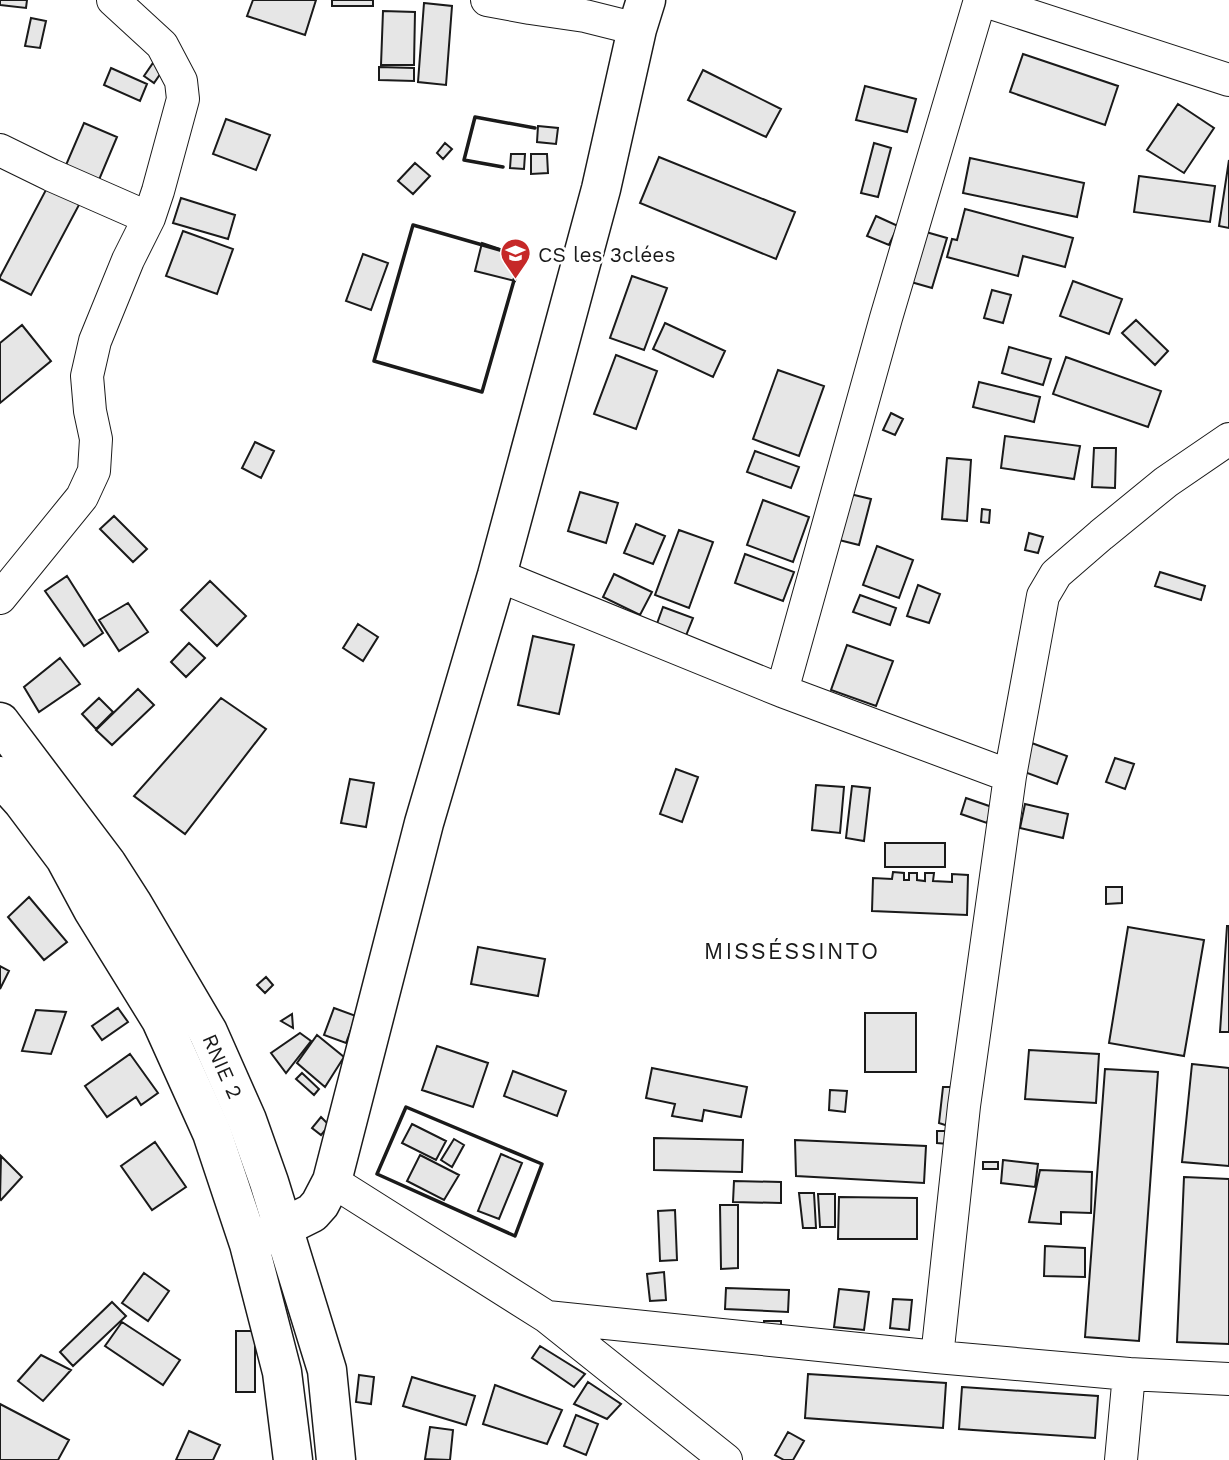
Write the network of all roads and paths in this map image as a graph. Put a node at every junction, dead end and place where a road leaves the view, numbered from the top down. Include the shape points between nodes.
1 (113, 0) edge
2 (487, 0) edge
3 (981, 0) edge
4 (642, 15) edge
5 (1229, 80) edge
6 (0, 150) edge
7 (149, 218) junction
8 (1229, 439) edge
9 (496, 575) junction
10 (0, 598) edge
11 (782, 691) junction
12 (0, 722) edge
13 (0, 776) edge
14 (1010, 776) junction
15 (332, 1181) junction
16 (284, 1228) junction
17 (249, 1244) junction
18 (547, 1317) junction
19 (937, 1357) junction
20 (1129, 1374) junction
21 (1229, 1379) edge
22 (293, 1460) edge
23 (336, 1460) edge
24 (726, 1460) edge
25 (1121, 1460) edge

1 - 7 street via 162,45 181,80 183,99
2 - 4 street via 585,16
3 - 5 street
3 - 11 street
4 - 9 main road via 601,189
6 - 7 street
7 - 10 street via 95,341 87,376 96,439 94,471 82,497
8 - 14 street via 1166,482 1056,574 1043,596
9 - 11 street
9 - 15 main road via 424,823
11 - 14 street
12 - 16 main road, RNIE 2 / RNIE 2 via 107,864 208,1031 247,1120
13 - 17 main road, RNIE 2 / RNIE 2 via 65,859 161,1020 212,1132
14 - 19 street via 964,1106
15 - 16 main road via 312,1213
15 - 18 street
16 - 17 main road
16 - 23 main road, RNIE 2 / RNIE 2 via 327,1370
17 - 22 main road, RNIE 2 / RNIE 2 via 282,1372
18 - 19 street
18 - 24 street
19 - 20 street
20 - 21 street
20 - 25 street

